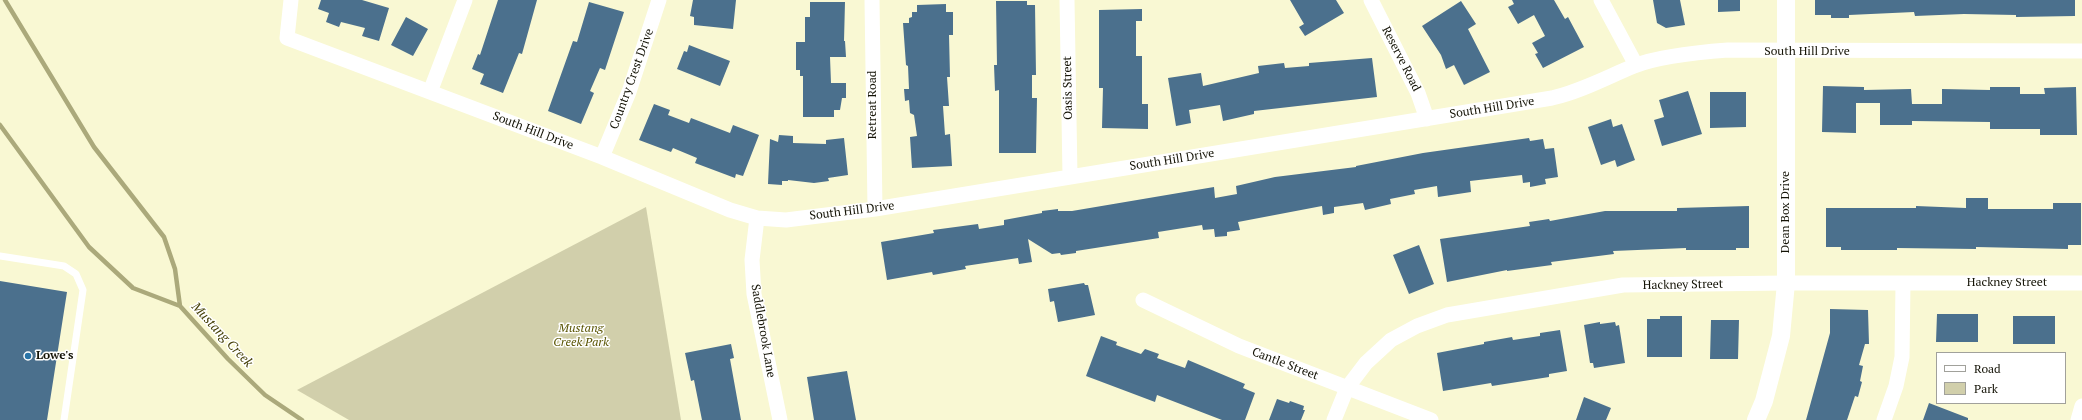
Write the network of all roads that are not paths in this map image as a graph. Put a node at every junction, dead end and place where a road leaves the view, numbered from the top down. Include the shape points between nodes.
1 (291, 0) edge
2 (465, 0) edge
3 (660, 0) edge
4 (872, 0) edge
5 (1067, 0) edge
6 (1371, 0) edge
7 (1601, 0) edge
8 (1786, 0) edge
9 (2082, 51) edge
10 (1786, 52) junction
11 (1636, 65) junction
12 (430, 92) junction
13 (1427, 119) junction
14 (602, 157) junction
15 (1070, 176) junction
16 (875, 210) junction
17 (757, 218) junction
18 (0, 256) edge
19 (1786, 283) junction
20 (2082, 283) edge
21 (1902, 284) junction
22 (1143, 300) dead end
23 (1347, 388) junction
24 (2082, 406) edge
25 (64, 420) edge
26 (780, 420) edge
27 (1334, 420) edge
28 (1430, 420) edge
29 (1756, 420) edge
30 (1884, 420) edge
31 (2078, 420) edge

1 - 12 street, South Hill Drive via 287,38
2 - 12 street
3 - 14 street, Country Crest Drive via 630,92
4 - 16 street, Retreat Road
5 - 15 street, Oasis Street
6 - 13 street, Reserve Road via 1418,93
7 - 11 street
8 - 10 street, Dean Box Drive
9 - 10 street, South Hill Drive
10 - 11 street, South Hill Drive via 1706,52
10 - 19 street, Dean Box Drive
11 - 13 street, South Hill Drive via 1567,95
12 - 14 street, South Hill Drive
13 - 15 street, South Hill Drive
14 - 17 street, South Hill Drive via 730,210
15 - 16 street, South Hill Drive
16 - 17 street, South Hill Drive via 786,220
17 - 26 street, Saddlebrook Lane via 752,260 754,294
18 - 25 lane via 64,266 76,274 83,290
19 - 21 street, Hackney Street
19 - 23 street, Hackney Street via 1623,285 1447,316 1417,326 1391,340 1366,363
19 - 29 street, Dean Box Drive via 1781,336 1764,401
20 - 21 street, Hackney Street
21 - 30 street via 1902,357 1896,386
22 - 23 street, Cantle Street via 1239,346
23 - 27 street, Hackney Street
23 - 28 street, Cantle Street
24 - 31 street

